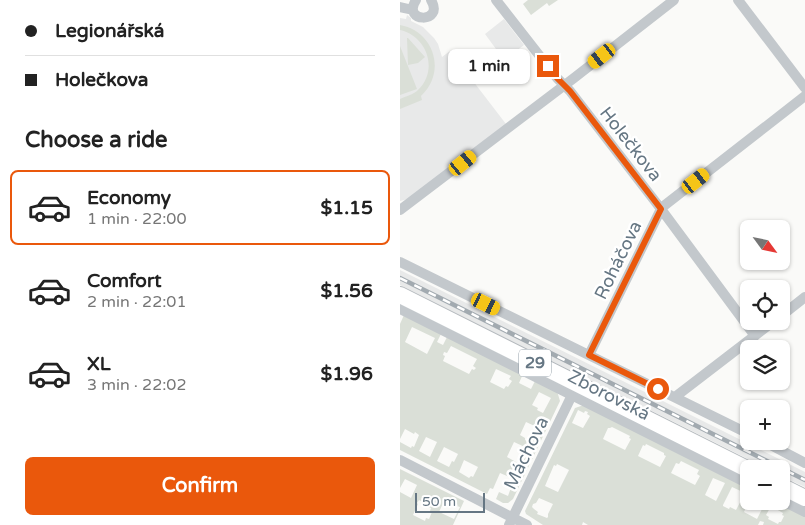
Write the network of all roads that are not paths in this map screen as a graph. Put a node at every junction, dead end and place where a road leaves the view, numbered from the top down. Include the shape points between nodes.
1 (431, 0) edge
2 (496, 0) edge
3 (673, 0) edge
4 (738, 0) edge
5 (414, 5) edge
6 (400, 7) edge
7 (564, 85) junction
8 (805, 88) edge
9 (805, 96) edge
10 (661, 209) junction
11 (400, 210) edge
12 (400, 262) edge
13 (400, 295) edge
14 (805, 297) edge
15 (400, 309) edge
16 (790, 309) edge
17 (763, 330) edge
18 (755, 336) junction
19 (589, 355) junction
20 (572, 395) junction
21 (675, 397) junction
22 (740, 430) edge
23 (780, 450) edge
24 (400, 460) edge
25 (805, 463) edge
26 (740, 465) edge
27 (740, 479) edge
28 (790, 490) edge
29 (805, 498) edge
30 (790, 504) edge
31 (805, 512) edge
32 (511, 521) edge
33 (527, 525) edge

1 - 5 street via 434,8 426,18 416,16
2 - 7 street, Holečkova
3 - 7 street
4 - 8 street
5 - 6 street
7 - 10 street, Holečkova
7 - 11 street
9 - 10 street, Roháčova
10 - 18 street, Holečkova
10 - 19 street, Roháčova
12 - 19 street
13 - 26 main road, 29
14 - 16 street
15 - 20 street, Zborovská
17 - 18 street
18 - 21 street
19 - 21 street
20 - 27 street, Zborovská
20 - 32 street, Máchova
21 - 22 street
23 - 25 street
24 - 32 street
28 - 29 main road
30 - 31 street
32 - 33 street

